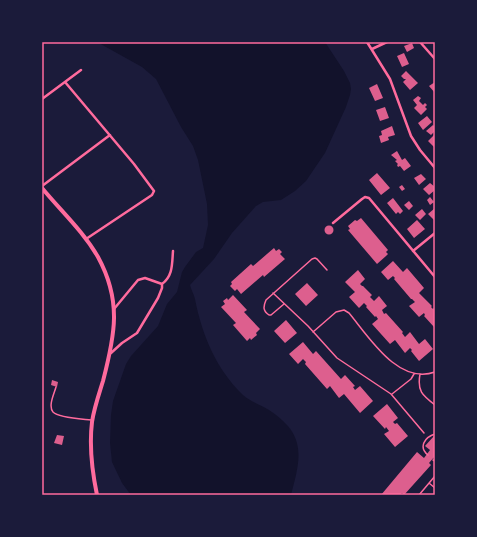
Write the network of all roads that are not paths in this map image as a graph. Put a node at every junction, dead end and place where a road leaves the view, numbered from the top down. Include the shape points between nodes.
1 (367, 42) edge
2 (387, 42) edge
3 (420, 42) edge
4 (372, 49) junction
5 (435, 59) edge
6 (81, 70) dead end
7 (65, 82) junction
8 (42, 99) edge
9 (110, 135) junction
10 (435, 168) edge
11 (42, 187) edge
12 (333, 223) dead end
13 (435, 233) edge
14 (86, 239) junction
15 (172, 251) dead end
16 (413, 251) junction
17 (327, 270) dead end
18 (435, 277) edge
19 (162, 284) junction
20 (273, 293) junction
21 (284, 304) junction
22 (114, 309) junction
23 (313, 332) junction
24 (110, 353) junction
25 (435, 372) edge
26 (414, 374) junction
27 (420, 374) junction
28 (56, 387) dead end
29 (391, 394) junction
30 (435, 406) edge
31 (92, 420) junction
32 (424, 433) dead end
33 (435, 434) edge
34 (428, 455) dead end
35 (435, 477) edge
36 (429, 482) junction
37 (435, 488) edge
38 (97, 495) edge
39 (419, 495) edge

1 - 4 street
2 - 4 street
3 - 5 street
4 - 10 street via 390,79 411,136
6 - 7 street
7 - 8 street
7 - 9 street
9 - 11 street
9 - 14 street via 154,191 152,195
11 - 14 main road
12 - 16 street via 366,197 369,198
13 - 16 street
14 - 22 main road via 105,271
15 - 19 street via 171,271
16 - 18 street
17 - 20 lane via 315,258
19 - 22 street via 146,278 138,280
19 - 24 street via 158,298 137,333
20 - 21 lane
20 - 21 lane via 264,305 266,313 271,315
21 - 23 lane
22 - 24 main road
23 - 26 lane via 336,312 344,310 383,354 399,367
23 - 29 lane via 337,358
24 - 31 main road
25 - 27 lane
26 - 27 lane
26 - 29 lane
27 - 30 lane via 419,389
28 - 31 lane via 52,404 54,413
29 - 32 lane
31 - 38 main road via 91,451
33 - 34 lane via 431,435 422,447
35 - 36 lane
36 - 37 lane
36 - 39 lane

